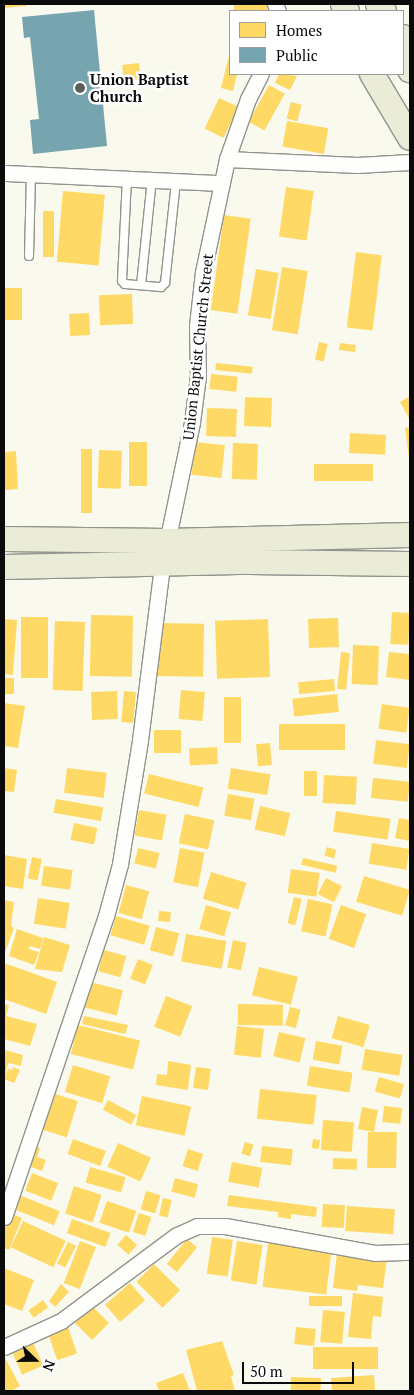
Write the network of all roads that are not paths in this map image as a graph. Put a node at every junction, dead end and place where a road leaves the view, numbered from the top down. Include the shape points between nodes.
1 (260, 75) edge
2 (373, 75) edge
3 (383, 75) edge
4 (410, 122) edge
5 (410, 138) edge
6 (227, 159) junction
7 (410, 162) edge
8 (6, 173) dead end
9 (31, 174) junction
10 (127, 178) junction
11 (152, 179) junction
12 (176, 181) junction
13 (220, 183) junction
14 (30, 256) dead end
15 (141, 285) junction
16 (410, 535) edge
17 (4, 538) edge
18 (167, 541) junction
19 (410, 564) edge
20 (162, 566) junction
21 (4, 567) edge
22 (4, 1216) edge
23 (410, 1252) edge
24 (4, 1346) edge

1 - 6 street, Union Baptist Church Street
2 - 5 main road
3 - 4 main road
6 - 7 street via 358,165
6 - 13 street, Union Baptist Church Street
8 - 9 street
9 - 10 street
9 - 14 lane
10 - 11 street
10 - 15 lane via 121,277 125,284
11 - 12 street
11 - 15 lane
12 - 13 street
12 - 15 lane via 165,283 161,287
13 - 18 street, Union Baptist Church Street via 203,272 197,326 198,376 188,449
16 - 18 main road
17 - 18 main road
18 - 20 street, Union Baptist Church Street
19 - 20 main road via 250,562
20 - 21 main road
20 - 22 street, Union Baptist Church Street via 120,864 106,916
23 - 24 street via 374,1253 206,1224 177,1234 61,1321

